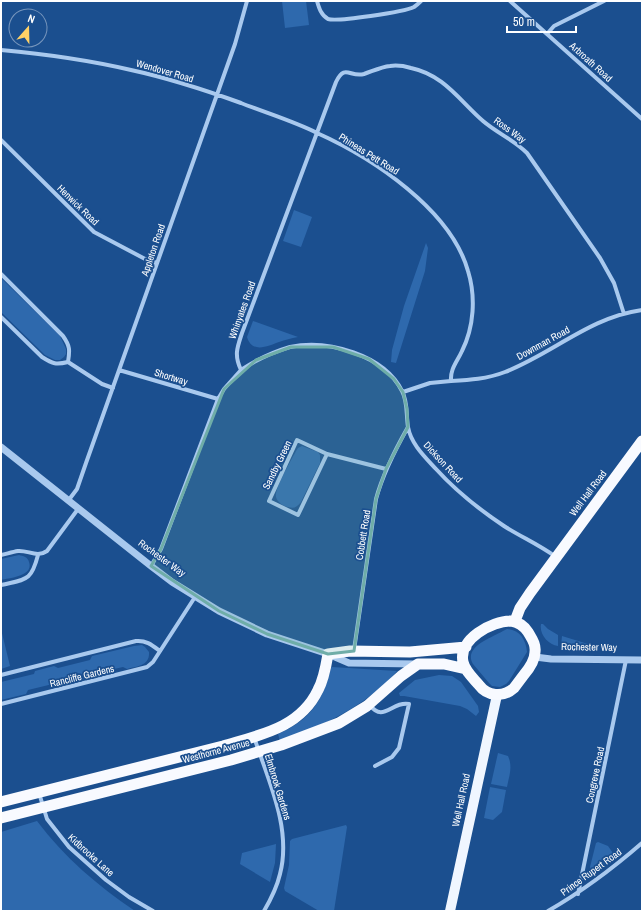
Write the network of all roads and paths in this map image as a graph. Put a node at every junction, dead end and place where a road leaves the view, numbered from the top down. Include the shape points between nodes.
1 (247, 1) edge
2 (317, 1) edge
3 (421, 1) edge
4 (510, 1) edge
5 (604, 1) edge
6 (547, 34) junction
7 (1, 50) edge
8 (340, 75) joint
9 (217, 95) junction
10 (642, 119) edge
11 (317, 133) junction
12 (1, 140) edge
13 (157, 263) junction
14 (1, 274) edge
15 (642, 310) edge
16 (624, 314) junction
17 (1, 317) edge
18 (68, 362) junction
19 (119, 370) junction
20 (241, 370) junction
21 (450, 381) junction
22 (113, 388) junction
23 (402, 392) junction
24 (218, 399) junction
25 (408, 427) junction
26 (642, 441) edge
27 (1, 447) edge
28 (327, 454) junction
29 (386, 469) junction
30 (68, 501) junction
31 (78, 509) junction
32 (1, 555) edge
33 (38, 555) junction
34 (556, 557) junction
35 (150, 566) junction
36 (1, 585) edge
37 (195, 596) junction
38 (515, 621) junction
39 (466, 647) junction
40 (160, 651) junction
41 (354, 651) junction
42 (328, 654) junction
43 (535, 657) junction
44 (626, 660) junction
45 (642, 660) edge
46 (418, 664) junction
47 (466, 669) junction
48 (1, 675) edge
49 (497, 695) junction
50 (1, 704) edge
51 (370, 704) junction
52 (254, 737) junction
53 (259, 752) junction
54 (375, 766) dead end
55 (39, 793) junction
56 (1, 802) edge
57 (44, 807) junction
58 (1, 818) edge
59 (642, 843) edge
60 (578, 894) junction
61 (153, 911) edge
62 (264, 911) edge
63 (450, 911) edge
64 (548, 911) edge

1 - 9 street, Appleton Road
2 - 3 street via 322,14 329,19 337,20 413,7
4 - 6 street, Arbroath Road
5 - 6 street via 554,26
6 - 10 street, Arbroath Road
7 - 9 street, Wendover Road via 46,54 118,67
8 - 11 street, Whinyates Road
8 - 16 street, Ross Way via 343,72 358,75 391,66 406,66 420,70 450,87 485,122 519,145 600,258 614,283
9 - 11 street, Wendover Road
9 - 13 street, Appleton Road
11 - 20 street, Whinyates Road via 236,349
11 - 21 street, Phineas Pett Road via 367,160 403,186 434,215 457,244 469,272 473,314 468,338 450,374
12 - 13 street, Henwick Road via 94,232
13 - 19 street, Appleton Road
14 - 18 street via 63,336 69,344
15 - 16 street, Downman Road
16 - 21 street, Downman Road via 585,329 505,372 473,380
17 - 18 street via 42,357 59,364
18 - 22 street via 102,384
19 - 22 street, Appleton Road
19 - 24 street, Shortway
20 - 23 street, Dickson Road via 256,360 291,347 333,347 369,359 385,369
20 - 24 street
21 - 23 street via 430,383
22 - 30 street, Appleton Road via 77,489
23 - 25 street, Dickson Road via 407,409
24 - 35 street via 161,549
25 - 29 street, Cobbett Road
25 - 34 street, Dickson Road via 416,446 455,488 492,518
26 - 34 highway, Well Hall Road
27 - 30 street, Rochester Way
28 - 28 street, Sandby Green via 298,515 269,501 298,440
28 - 29 street, Sandby Green
29 - 41 street, Cobbett Road via 376,499
30 - 31 street, Rochester Way
31 - 33 street via 47,551
31 - 35 street, Rochester Way
32 - 33 street via 17,551
33 - 36 street via 31,574 24,579
34 - 38 highway, Well Hall Road via 524,602
35 - 37 street, Rochester Way
37 - 40 street, Rancliffe Gardens
37 - 42 street, Rochester Way via 219,611 261,631
38 - 39 highway via 501,622 485,629 470,640
38 - 43 highway via 526,629 533,640
39 - 41 highway, Rochester Way via 410,652
39 - 47 highway via 463,660
40 - 48 street, Rancliffe Gardens via 148,643 136,641
40 - 50 street, Rancliffe Gardens via 147,667 141,670
41 - 42 highway, Rochester Way
42 - 46 street, Rochester Way via 349,663
42 - 52 highway, Westhorne Avenue via 319,690 310,704 288,724
43 - 44 street, Rochester Way
43 - 49 highway via 513,688
44 - 45 street, Rochester Way
44 - 60 street, Congreve Road
46 - 47 highway, Rochester Way via 444,664
46 - 51 highway, Westhorne Avenue
47 - 49 highway via 481,688
49 - 63 main road, Well Hall Road
51 - 53 highway, Westhorne Avenue via 339,723
51 - 54 street via 379,713 399,704 409,704 399,748 392,757
52 - 53 street, Elmbrook Gardens
52 - 55 highway, Westhorne Avenue
53 - 57 highway, Westhorne Avenue
53 - 62 street, Elmbrook Gardens via 283,837 280,874
55 - 56 highway, Westhorne Avenue
55 - 57 street, Kidbrooke Lane
57 - 58 highway, Westhorne Avenue
57 - 61 street, Kidbrooke Lane via 51,826 74,852 106,880
59 - 60 street, Prince Rupert Road
60 - 64 street, Prince Rupert Road

